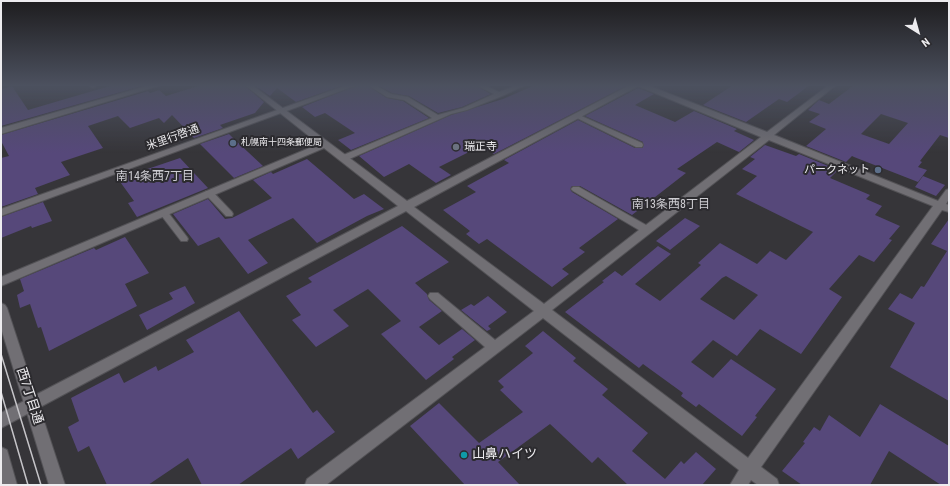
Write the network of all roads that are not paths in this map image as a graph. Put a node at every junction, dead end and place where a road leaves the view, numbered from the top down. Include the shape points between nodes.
1 (80, 108) edge
2 (279, 108) edge
3 (289, 108) edge
4 (421, 108) edge
5 (468, 108) edge
6 (593, 108) edge
7 (697, 108) edge
8 (804, 108) edge
9 (282, 110) junction
10 (577, 116) junction
11 (437, 118) junction
12 (1, 131) edge
13 (767, 136) junction
14 (325, 144) junction
15 (639, 145) dead end
16 (344, 158) junction
17 (576, 189) dead end
18 (949, 192) edge
19 (209, 193) junction
20 (407, 206) junction
21 (944, 207) edge
22 (1, 213) edge
23 (164, 213) junction
24 (229, 214) dead end
25 (647, 230) junction
26 (184, 239) dead end
27 (1, 282) edge
28 (434, 296) dead end
29 (1, 308) edge
30 (543, 311) junction
31 (495, 348) junction
32 (31, 405) junction
33 (1, 421) edge
34 (1, 455) edge
35 (750, 469) junction
36 (9, 485) edge
37 (57, 485) edge
38 (313, 485) edge
39 (738, 485) edge
40 (771, 485) edge

1 - 12 street
2 - 9 street
3 - 9 street, 米里行啓通
4 - 11 lane
5 - 11 lane
6 - 10 street
7 - 13 street
8 - 13 street
9 - 14 street
9 - 22 street, 米里行啓通
10 - 15 lane
10 - 20 street
11 - 16 lane
13 - 21 street
13 - 25 street
14 - 16 street
14 - 19 street
16 - 20 street
17 - 25 street
18 - 21 street
19 - 23 street
19 - 24 lane
20 - 30 street
20 - 32 street
21 - 35 street
23 - 26 lane
23 - 27 street
25 - 30 street
28 - 31 street
29 - 32 street, 西7丁目通
30 - 31 street
30 - 35 street
31 - 38 street
32 - 33 street
32 - 37 street, 西7丁目通
34 - 36 street
35 - 39 street
35 - 40 street

